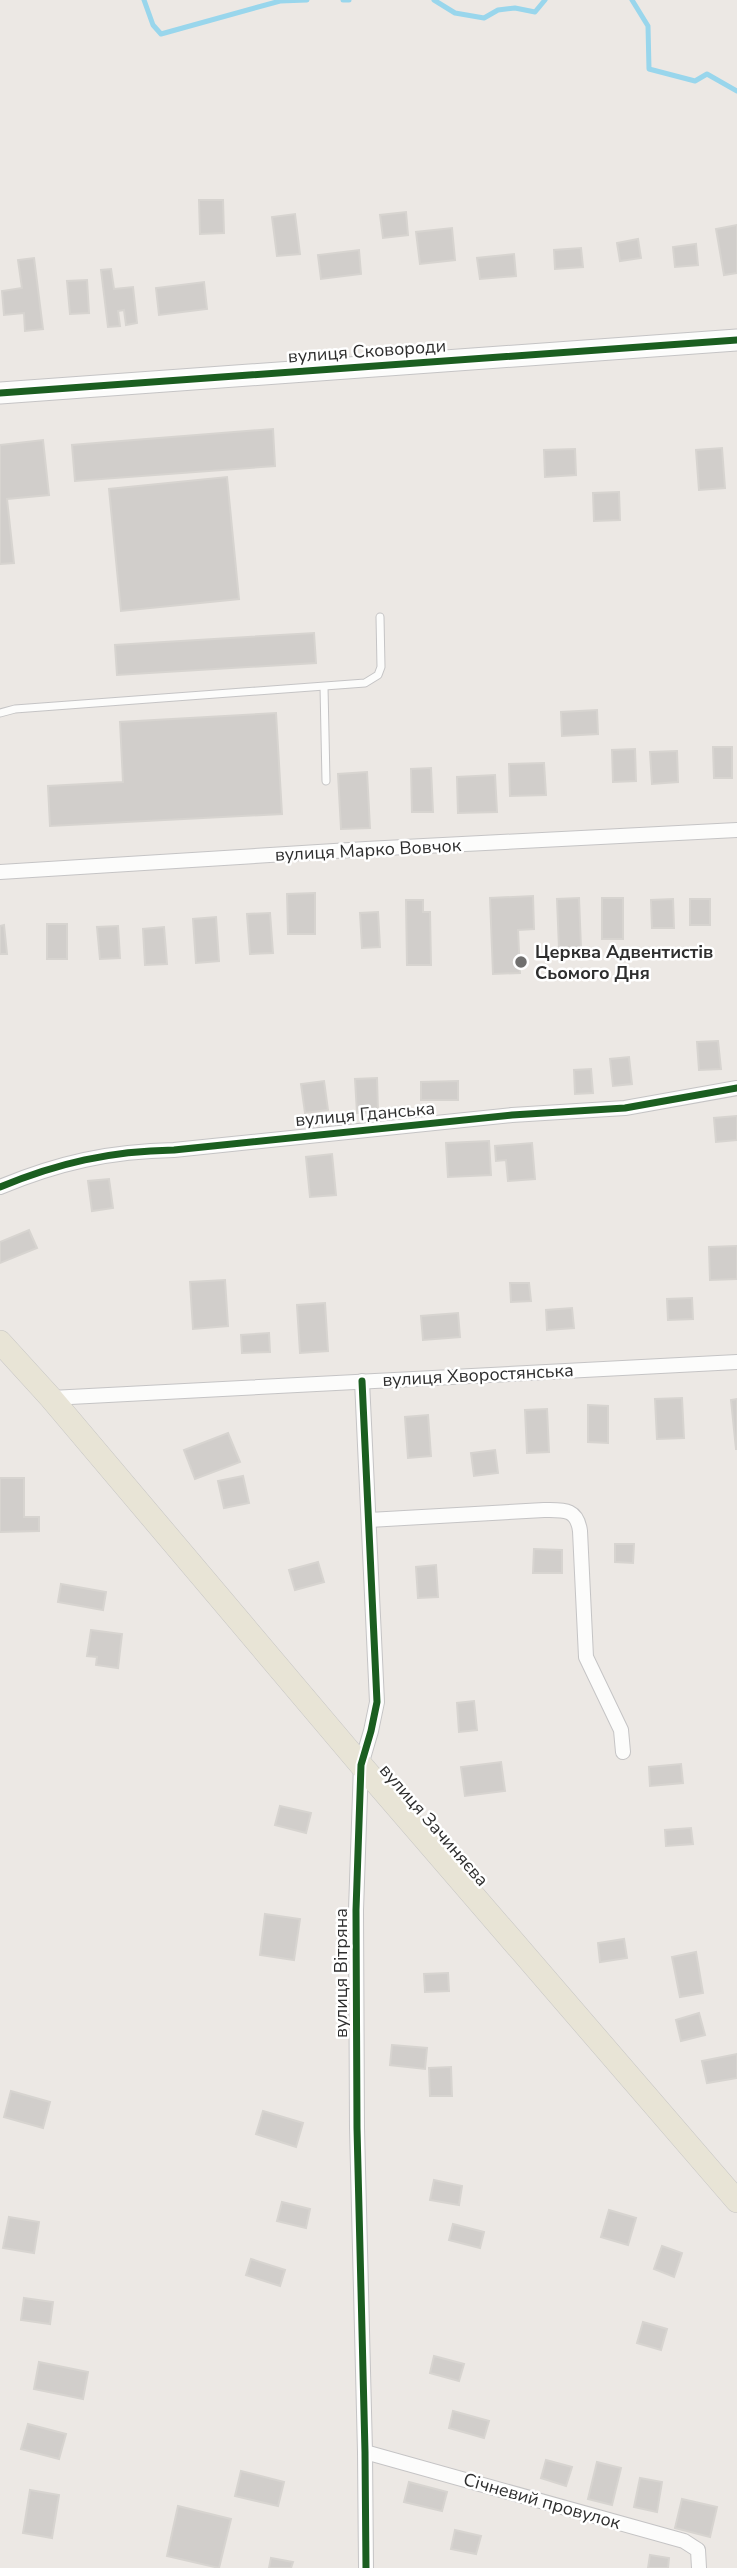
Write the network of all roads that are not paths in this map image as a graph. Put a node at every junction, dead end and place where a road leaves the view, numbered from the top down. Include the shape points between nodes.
1 (737, 340) edge
2 (0, 393) edge
3 (380, 617) dead end
4 (324, 687) junction
5 (0, 713) edge
6 (326, 781) dead end
7 (737, 830) edge
8 (0, 872) edge
9 (737, 1088) edge
10 (0, 1187) edge
11 (0, 1342) edge
12 (737, 1362) edge
13 (362, 1381) junction
14 (51, 1398) junction
15 (369, 1520) junction
16 (622, 1752) dead end
17 (361, 1765) junction
18 (737, 2201) edge
19 (365, 2452) junction
20 (366, 2568) edge
21 (699, 2568) edge

1 - 2 street, вулиця Сковороди
3 - 4 lane via 378,675 365,683
4 - 5 lane
4 - 6 lane
7 - 8 street, вулиця Марко Вовчок
9 - 10 street, вулиця Гданська via 625,1108 121,1152 70,1162
11 - 14 main road, вулиця Зачиняєва
12 - 13 street, вулиця Хворостянська
13 - 14 street, вулиця Хворостянська
13 - 15 street, вулиця Вітряна
14 - 17 main road, вулиця Зачиняєва
15 - 16 street via 544,1510 572,1513 579,1520 586,1657 621,1730
15 - 17 street, вулиця Вітряна via 377,1702
17 - 18 main road, вулиця Зачиняєва
17 - 19 street, вулиця Вітряна via 357,2114
19 - 20 street, вулиця Вітряна
19 - 21 street, Січневий провулок via 684,2541 698,2550

